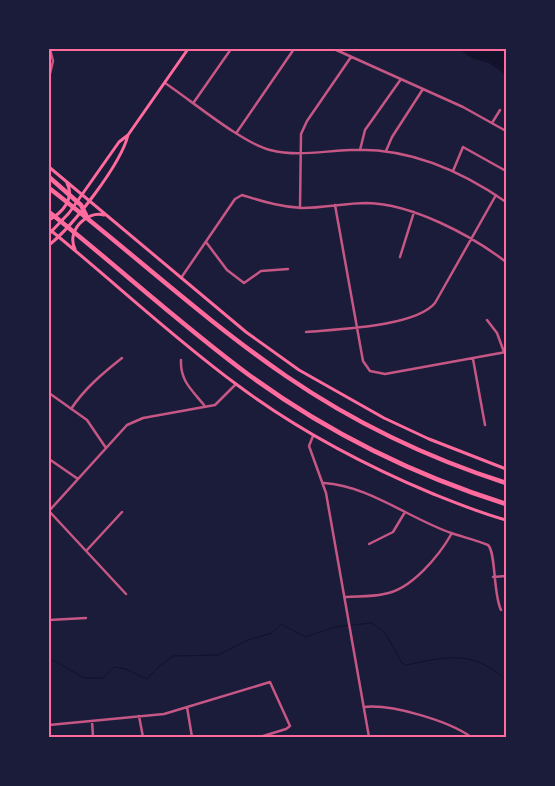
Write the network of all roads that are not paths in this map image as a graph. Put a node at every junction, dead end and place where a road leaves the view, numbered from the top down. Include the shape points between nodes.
1 (50, 49) edge
2 (188, 49) edge
3 (231, 49) edge
4 (294, 49) edge
5 (334, 49) edge
6 (351, 56) junction
7 (49, 78) edge
8 (401, 79) junction
9 (165, 83) junction
10 (423, 89) junction
11 (194, 102) junction
12 (500, 110) dead end
13 (492, 123) junction
14 (237, 132) junction
15 (506, 132) edge
16 (128, 135) junction
17 (360, 150) junction
18 (386, 152) junction
19 (300, 154) junction
20 (49, 167) edge
21 (453, 171) junction
22 (506, 171) edge
23 (49, 176) edge
24 (66, 182) junction
25 (49, 188) edge
26 (82, 195) junction
27 (496, 195) junction
28 (88, 201) junction
29 (506, 202) edge
30 (335, 205) junction
31 (300, 208) junction
32 (49, 212) edge
33 (414, 212) junction
34 (107, 216) junction
35 (88, 218) junction
36 (49, 220) edge
37 (50, 232) edge
38 (58, 237) junction
39 (470, 240) junction
40 (206, 242) junction
41 (49, 245) edge
42 (76, 251) junction
43 (400, 257) dead end
44 (506, 262) edge
45 (288, 269) dead end
46 (181, 278) junction
47 (487, 320) dead end
48 (358, 328) junction
49 (306, 332) dead end
50 (505, 352) edge
51 (122, 358) dead end
52 (474, 359) junction
53 (181, 360) dead end
54 (236, 384) junction
55 (49, 393) edge
56 (204, 405) junction
57 (71, 408) junction
58 (485, 425) dead end
59 (314, 436) junction
60 (106, 448) junction
61 (49, 458) edge
62 (506, 469) edge
63 (78, 479) junction
64 (324, 483) junction
65 (506, 483) edge
66 (506, 504) edge
67 (49, 511) edge
68 (122, 512) dead end
69 (404, 512) junction
70 (506, 520) edge
71 (452, 533) junction
72 (369, 544) dead end
73 (87, 550) junction
74 (506, 576) edge
75 (493, 577) junction
76 (126, 594) dead end
77 (345, 598) junction
78 (501, 610) dead end
79 (86, 618) dead end
80 (49, 620) edge
81 (364, 707) junction
82 (187, 708) junction
83 (139, 716) junction
84 (92, 721) junction
85 (49, 724) edge
86 (93, 737) edge
87 (143, 737) edge
88 (192, 737) edge
89 (260, 737) edge
90 (369, 737) edge
91 (471, 737) edge

1 - 7 street
2 - 9 main road
3 - 11 street
4 - 14 street
5 - 6 street
6 - 8 street
6 - 19 street via 304,127
8 - 10 street
8 - 17 street via 365,130
9 - 11 street
9 - 16 main road
10 - 13 street
10 - 18 street
11 - 14 street
12 - 13 street
13 - 15 street
14 - 19 street via 264,148
16 - 26 main road via 119,142
16 - 28 main road via 125,148
17 - 18 street
17 - 19 street
18 - 21 street via 420,158
19 - 31 street
20 - 24 main road
21 - 22 street via 463,147
21 - 27 street
23 - 35 highway via 81,205
24 - 26 main road
24 - 36 main road via 70,190 69,201 58,215
25 - 35 highway
26 - 28 main road
26 - 37 main road
27 - 29 street
27 - 39 street
28 - 34 main road
28 - 38 main road
30 - 31 street
30 - 33 street via 377,204
30 - 48 street
31 - 40 street via 239,196
32 - 66 highway via 224,356 299,409 392,460
33 - 39 street
33 - 43 street
34 - 42 main road via 93,213 82,222 72,236
34 - 46 main road
35 - 65 highway via 234,338 310,392 402,442
37 - 38 main road
38 - 41 main road
38 - 42 main road
39 - 44 street
39 - 48 street via 431,308 416,316
40 - 45 street via 228,270 244,283 261,271
40 - 46 street
42 - 54 main road
46 - 62 main road via 246,332 307,375 384,418
47 - 50 street via 497,332
48 - 49 street
48 - 52 street via 366,367 379,374
50 - 52 street
51 - 57 street via 104,372
52 - 58 street
53 - 56 street via 186,386
54 - 56 street via 215,404
54 - 59 main road
55 - 57 street
56 - 60 street via 133,421
57 - 60 street via 87,420
59 - 64 street via 309,446
59 - 70 main road via 374,468 473,510
60 - 63 street
61 - 63 street
63 - 67 street
64 - 69 street via 344,486
64 - 77 street
67 - 73 street
68 - 73 street
69 - 71 street
69 - 72 street via 393,532
71 - 75 street via 491,548
71 - 77 street via 431,564 396,590
73 - 76 street
74 - 75 street
75 - 78 street via 496,601
77 - 81 street
79 - 80 street
81 - 90 street
81 - 91 street via 382,706 413,714 454,727
82 - 83 street
82 - 88 street
82 - 89 street via 270,682 289,727
83 - 84 street
83 - 87 street
84 - 85 street
84 - 86 street

